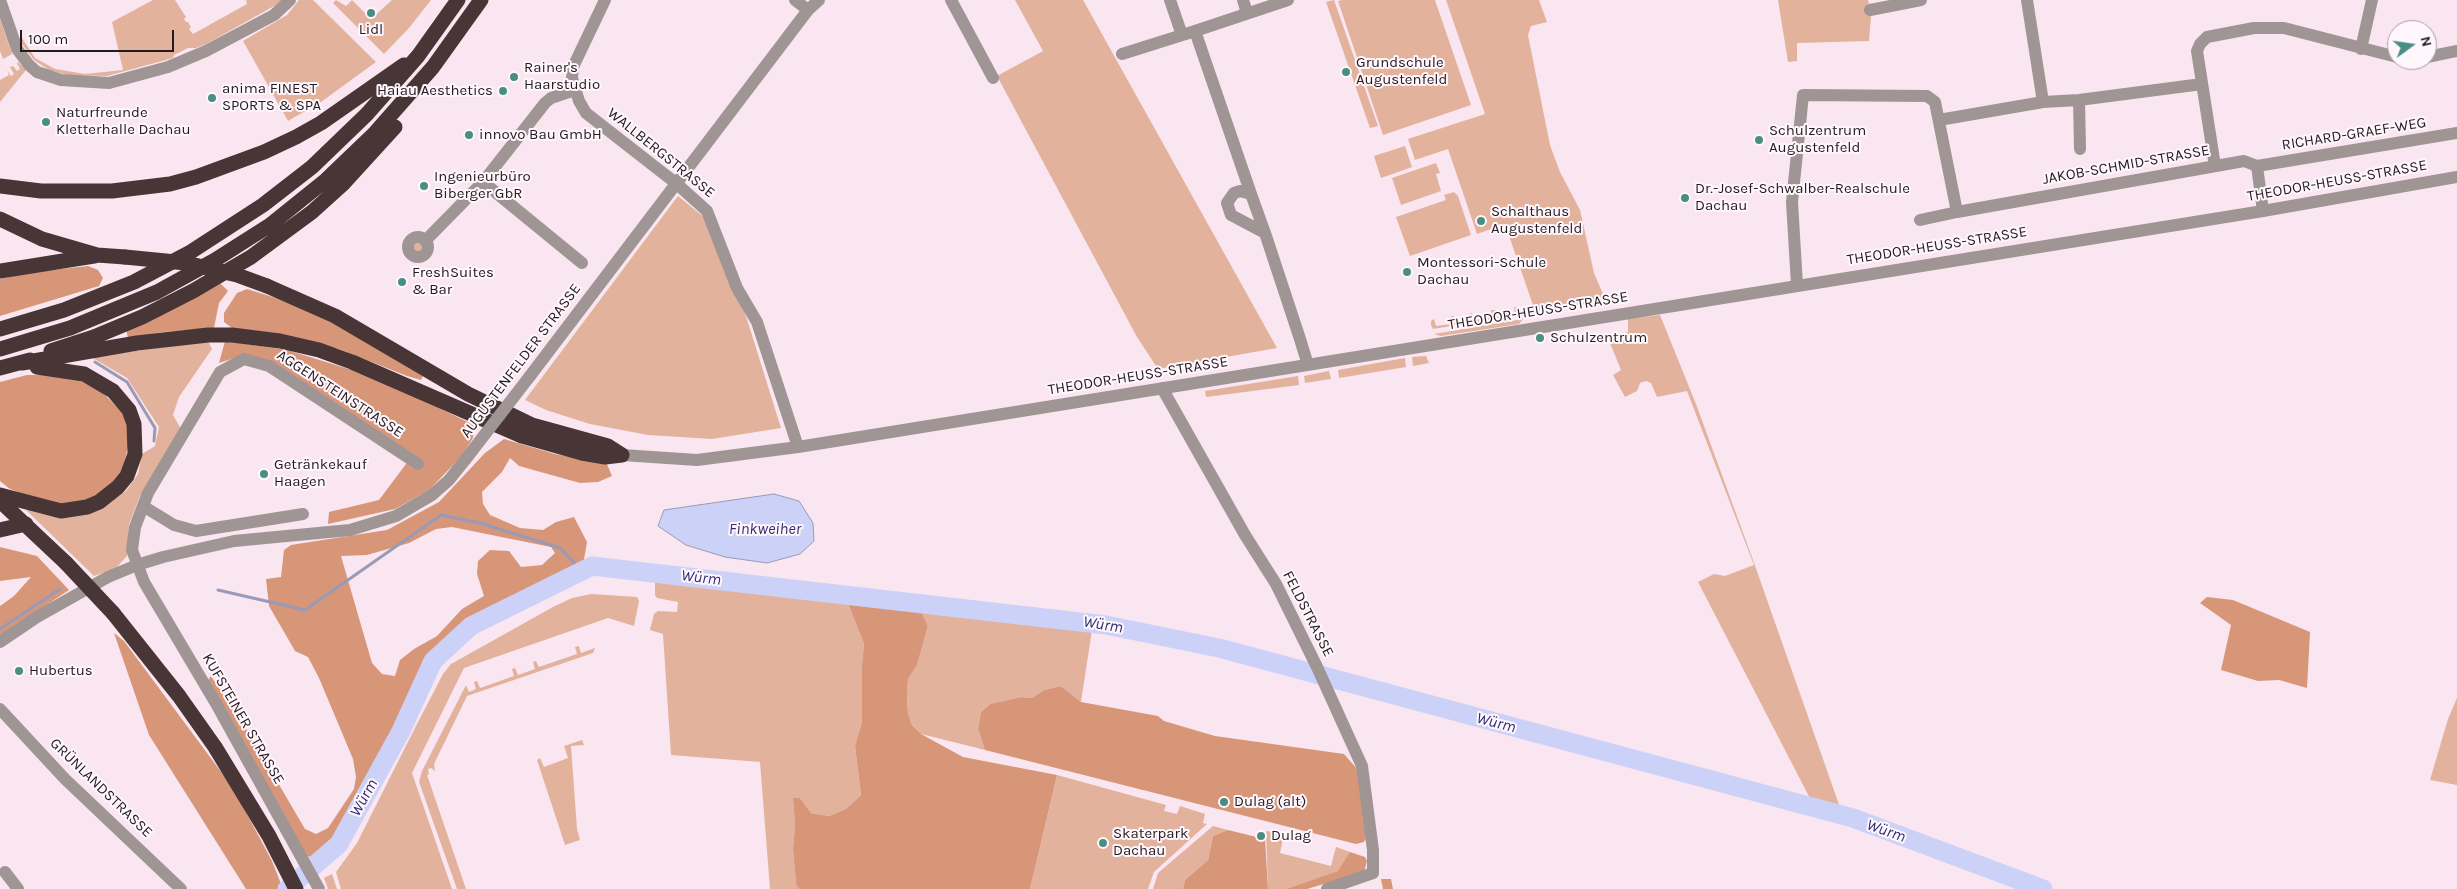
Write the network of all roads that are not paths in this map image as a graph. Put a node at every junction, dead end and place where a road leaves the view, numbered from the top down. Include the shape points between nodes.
1 (0, 0) edge
2 (290, 0) edge
3 (481, 0) edge
4 (605, 0) edge
5 (795, 0) edge
6 (819, 0) edge
7 (951, 0) edge
8 (1170, 0) edge
9 (1243, 0) edge
10 (1288, 0) edge
11 (1921, 0) edge
12 (2027, 0) edge
13 (2372, 0) edge
14 (454, 5) edge
15 (808, 10) junction
16 (1870, 10) dead end
17 (1247, 13) junction
18 (1195, 31) junction
19 (1182, 35) junction
20 (2361, 49) junction
21 (2457, 51) edge
22 (1122, 54) dead end
23 (2387, 55) edge
24 (2437, 55) edge
25 (418, 56) junction
26 (424, 78) junction
27 (993, 78) dead end
28 (2202, 84) junction
29 (575, 90) junction
30 (2080, 100) junction
31 (2043, 102) junction
32 (1939, 120) junction
33 (2457, 133) edge
34 (2080, 149) dead end
35 (2215, 166) junction
36 (2257, 166) junction
37 (2457, 177) edge
38 (483, 182) junction
39 (677, 184) junction
40 (0, 186) edge
41 (1251, 194) junction
42 (2263, 211) junction
43 (1957, 212) junction
44 (0, 219) edge
45 (1920, 220) dead end
46 (1265, 233) junction
47 (425, 240) dead end
48 (98, 255) junction
49 (582, 263) dead end
50 (0, 271) edge
51 (1797, 285) junction
52 (0, 329) edge
53 (0, 349) edge
54 (22, 363) junction
55 (1308, 365) junction
56 (3, 368) edge
57 (1162, 388) junction
58 (798, 448) junction
59 (622, 454) junction
60 (418, 464) dead end
61 (0, 495) edge
62 (0, 501) edge
63 (143, 506) junction
64 (302, 514) dead end
65 (26, 524) junction
66 (0, 530) edge
67 (137, 565) junction
68 (0, 642) edge
69 (0, 709) edge
70 (5, 872) dead end
71 (294, 885) edge
72 (318, 885) edge
73 (18, 889) edge
74 (181, 889) edge
75 (1327, 889) edge

1 - 2 street via 17,49 37,72 61,80 108,83 163,68 206,51 274,15
3 - 26 highway
4 - 29 street, WALLBERGSTRASSE via 573,67
5 - 15 street
6 - 15 street, AUGUSTENFELDER STRASSE
7 - 27 street
8 - 19 street
9 - 17 street
10 - 17 street
11 - 16 street
12 - 31 street
13 - 20 street
14 - 25 highway
15 - 39 street, AUGUSTENFELDER STRASSE
17 - 18 street
18 - 19 street
18 - 41 street
19 - 22 street
20 - 23 street
20 - 28 street via 2284,28 2254,28 2218,34 2207,37 2197,51
21 - 24 street
25 - 40 highway via 296,137 196,177 170,184 112,191 41,191
25 - 52 highway via 368,114 332,149 228,230 121,287 64,310
26 - 53 highway via 342,165 297,204 237,247 126,306 70,328
26 - 54 highway via 409,111 368,158 285,234 251,258 151,312
28 - 30 street
28 - 35 street
29 - 38 street via 551,98
29 - 39 street, WALLBERGSTRASSE via 586,113
30 - 31 street
30 - 34 street
31 - 32 street
32 - 43 street
32 - 51 street via 1935,102 1927,96 1803,95 1792,202
33 - 36 street, RICHARD-GRAEF-WEG
35 - 36 street, JAKOB-SCHMID-STRASSE via 2244,161
35 - 43 street, JAKOB-SCHMID-STRASSE
36 - 42 street
37 - 42 street, THEODOR-HEUSS-STRASSE
38 - 47 street
38 - 49 street
39 - 58 street, WALLBERGSTRASSE via 707,211 737,288 757,322
39 - 67 street, AUGUSTENFELDER STRASSE, bridge via 466,460 432,495 381,522 350,530 234,541
41 - 46 street
41 - 46 street via 1234,193 1227,203 1228,209 1238,221
42 - 51 street, THEODOR-HEUSS-STRASSE
43 - 45 street, JAKOB-SCHMID-STRASSE
44 - 48 highway via 42,239
46 - 55 street
48 - 50 highway
48 - 59 highway, bridge via 186,263 267,286 335,316 468,394 532,426 608,446
51 - 55 street, THEODOR-HEUSS-STRASSE
54 - 56 highway
54 - 59 highway via 138,343 208,336 232,335 280,341 352,362 522,436 582,453 605,457
55 - 57 street, THEODOR-HEUSS-STRASSE
56 - 61 highway via 69,370 100,382 113,391 128,410 134,424 136,454 127,476 109,495 87,507 61,511
57 - 58 street, THEODOR-HEUSS-STRASSE
57 - 75 street, FELDSTRASSE via 1276,584 1362,766 1374,850 1373,873
58 - 59 street, THEODOR-HEUSS-STRASSE via 697,460
60 - 63 street, AGGENSTEINSTRASSE via 269,366 244,359 220,372 180,436
62 - 65 highway
63 - 64 street via 174,525 196,532
63 - 67 street, AGGENSTEINSTRASSE via 134,527 132,550
65 - 66 highway
65 - 71 highway, bridge via 113,613 167,681 215,747 269,836
67 - 68 street, AUGUSTENFELDER STRASSE via 44,612
67 - 72 street, KUFSTEINER STRASSE
69 - 74 street, GRÜNLANDSTRASSE via 65,779
70 - 73 street

